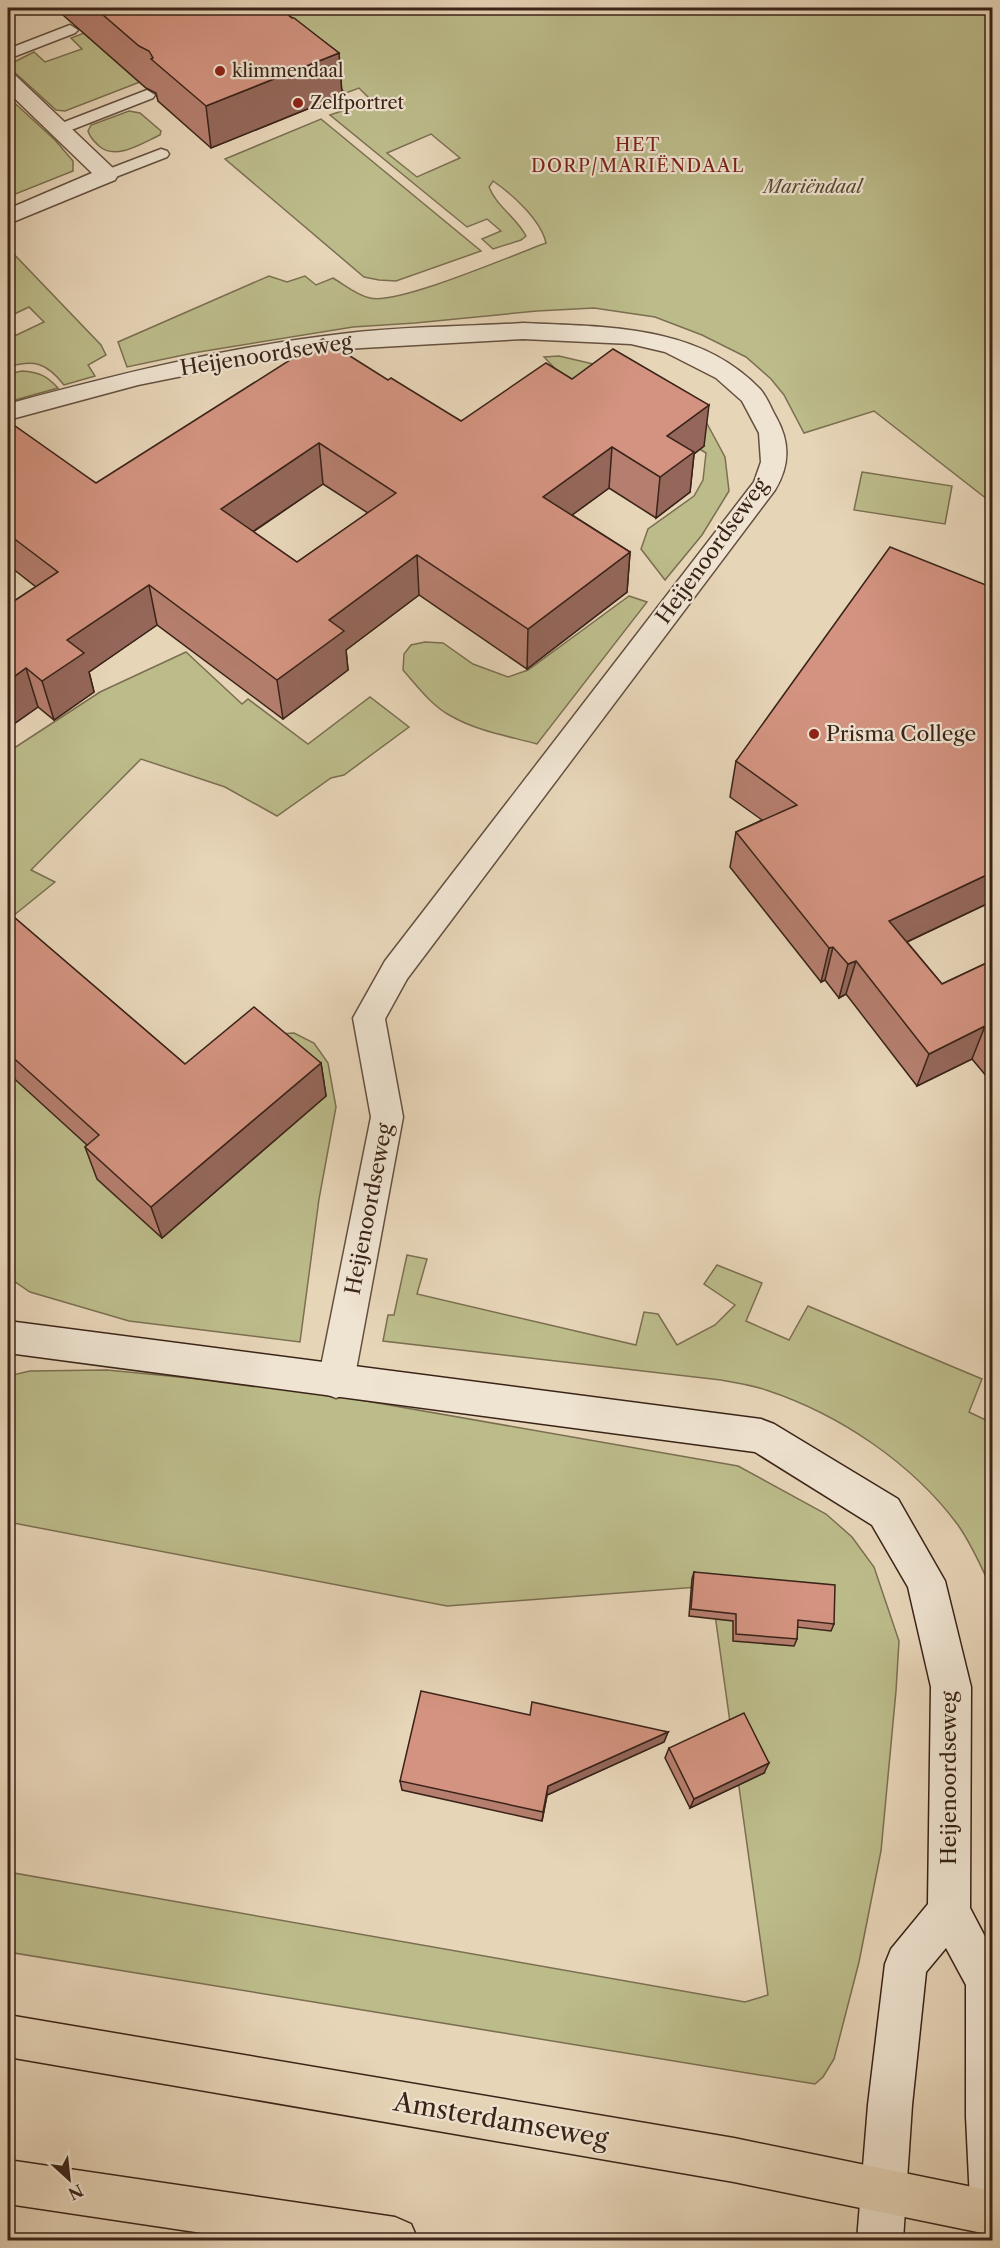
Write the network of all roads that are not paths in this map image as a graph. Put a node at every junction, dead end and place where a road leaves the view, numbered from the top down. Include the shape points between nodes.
1 (70, 30) dead end
2 (8, 54) edge
3 (8, 81) edge
4 (147, 95) dead end
5 (60, 129) junction
6 (162, 154) dead end
7 (107, 175) junction
8 (8, 217) edge
9 (8, 412) edge
10 (8, 1337) edge
11 (336, 1381) junction
12 (949, 1912) junction
13 (8, 2036) edge
14 (8, 2182) edge
15 (882, 2190) junction
16 (993, 2201) edge
17 (993, 2213) edge
18 (395, 2241) edge
19 (880, 2241) edge

1 - 2 lane
3 - 5 street
4 - 5 lane
5 - 7 street
6 - 7 lane
7 - 8 street
9 - 11 street, Heijenoordseweg via 138,377 256,353 354,340 513,331 631,336 673,346 725,372 752,396 772,433 774,462 766,484 396,970 369,1018 387,1117
10 - 11 street, Heijenoordseweg
11 - 12 street, Heijenoordseweg via 761,1436 885,1512 926,1581 951,1687
12 - 15 street via 906,1964
12 - 16 street, Heijenoordseweg via 987,1982
13 - 15 main road, Amsterdamseweg via 734,2160
14 - 18 main road
15 - 17 main road, Amsterdamseweg
15 - 19 street

